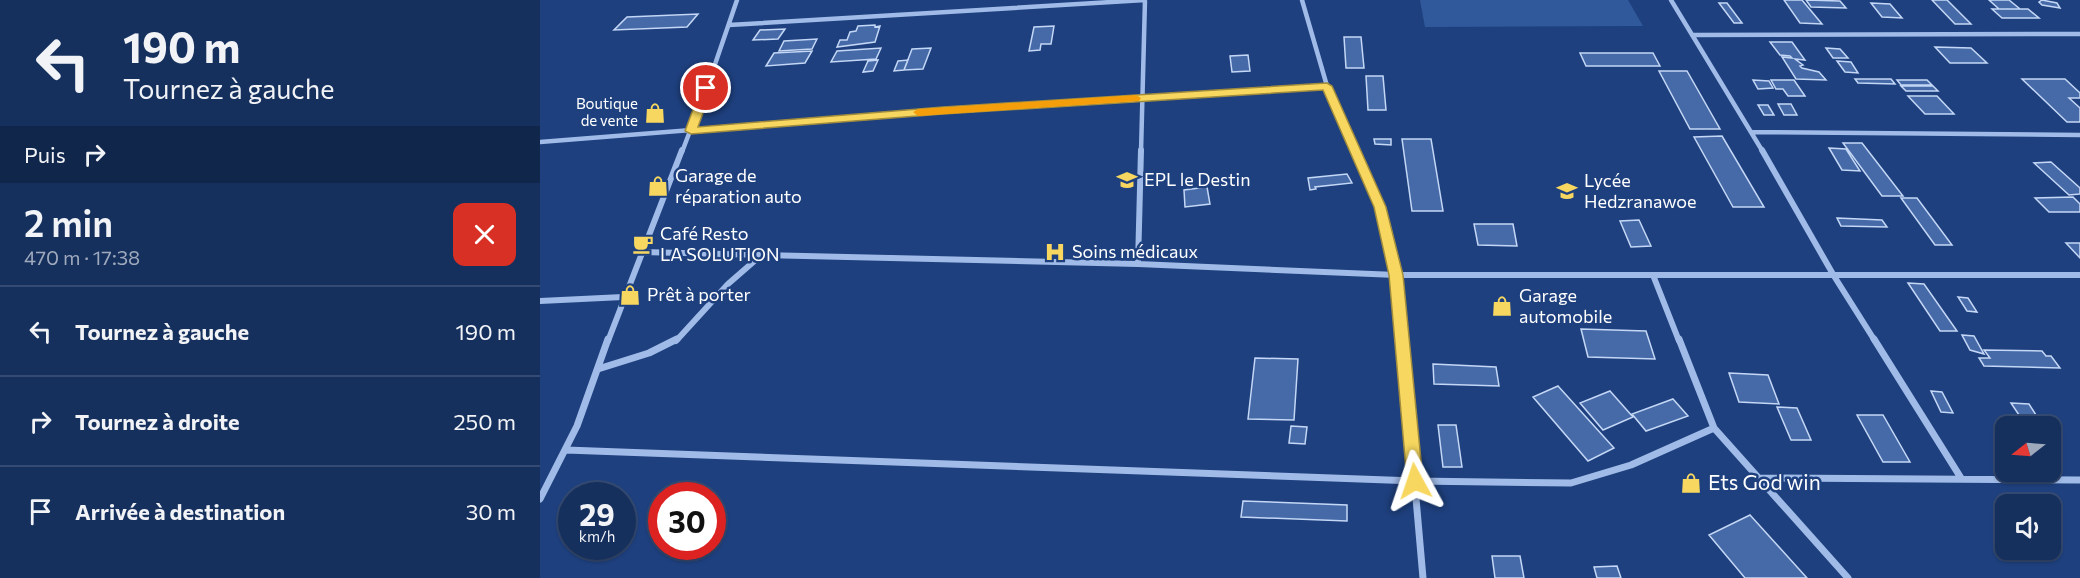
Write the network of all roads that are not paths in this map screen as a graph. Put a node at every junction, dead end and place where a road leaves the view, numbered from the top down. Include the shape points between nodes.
1 (737, 0) edge
2 (1145, 0) edge
3 (1302, 0) edge
4 (1671, 0) edge
5 (729, 25) junction
6 (2080, 34) edge
7 (1692, 35) junction
8 (1327, 86) junction
9 (1143, 98) junction
10 (691, 131) junction
11 (1752, 132) junction
12 (2080, 135) edge
13 (540, 142) edge
14 (642, 252) junction
15 (759, 257) junction
16 (1138, 264) junction
17 (1396, 275) junction
18 (1653, 275) junction
19 (2080, 275) edge
20 (1834, 276) junction
21 (623, 297) junction
22 (540, 301) edge
23 (598, 369) junction
24 (1714, 428) junction
25 (566, 450) junction
26 (1758, 478) junction
27 (1961, 478) junction
28 (2080, 480) edge
29 (1415, 481) junction
30 (540, 499) edge
31 (1423, 578) edge
32 (1848, 578) edge

1 - 5 street
2 - 5 street
2 - 9 street
3 - 8 street
4 - 7 street
5 - 10 street
6 - 7 street
7 - 11 street
8 - 9 street
8 - 17 street via 1380,207
9 - 10 street
9 - 16 street
10 - 13 street
10 - 14 street
11 - 12 street
11 - 20 street
14 - 15 street
14 - 21 street
15 - 16 street
15 - 23 street via 675,341
16 - 17 street
17 - 18 street
17 - 29 street
18 - 20 street
18 - 24 street
19 - 20 street
20 - 27 street
21 - 22 street
21 - 23 street
23 - 25 street
24 - 26 street
24 - 29 street via 1631,465 1571,483
25 - 29 street
25 - 30 street
26 - 27 street
26 - 32 street
27 - 28 street
29 - 31 street

